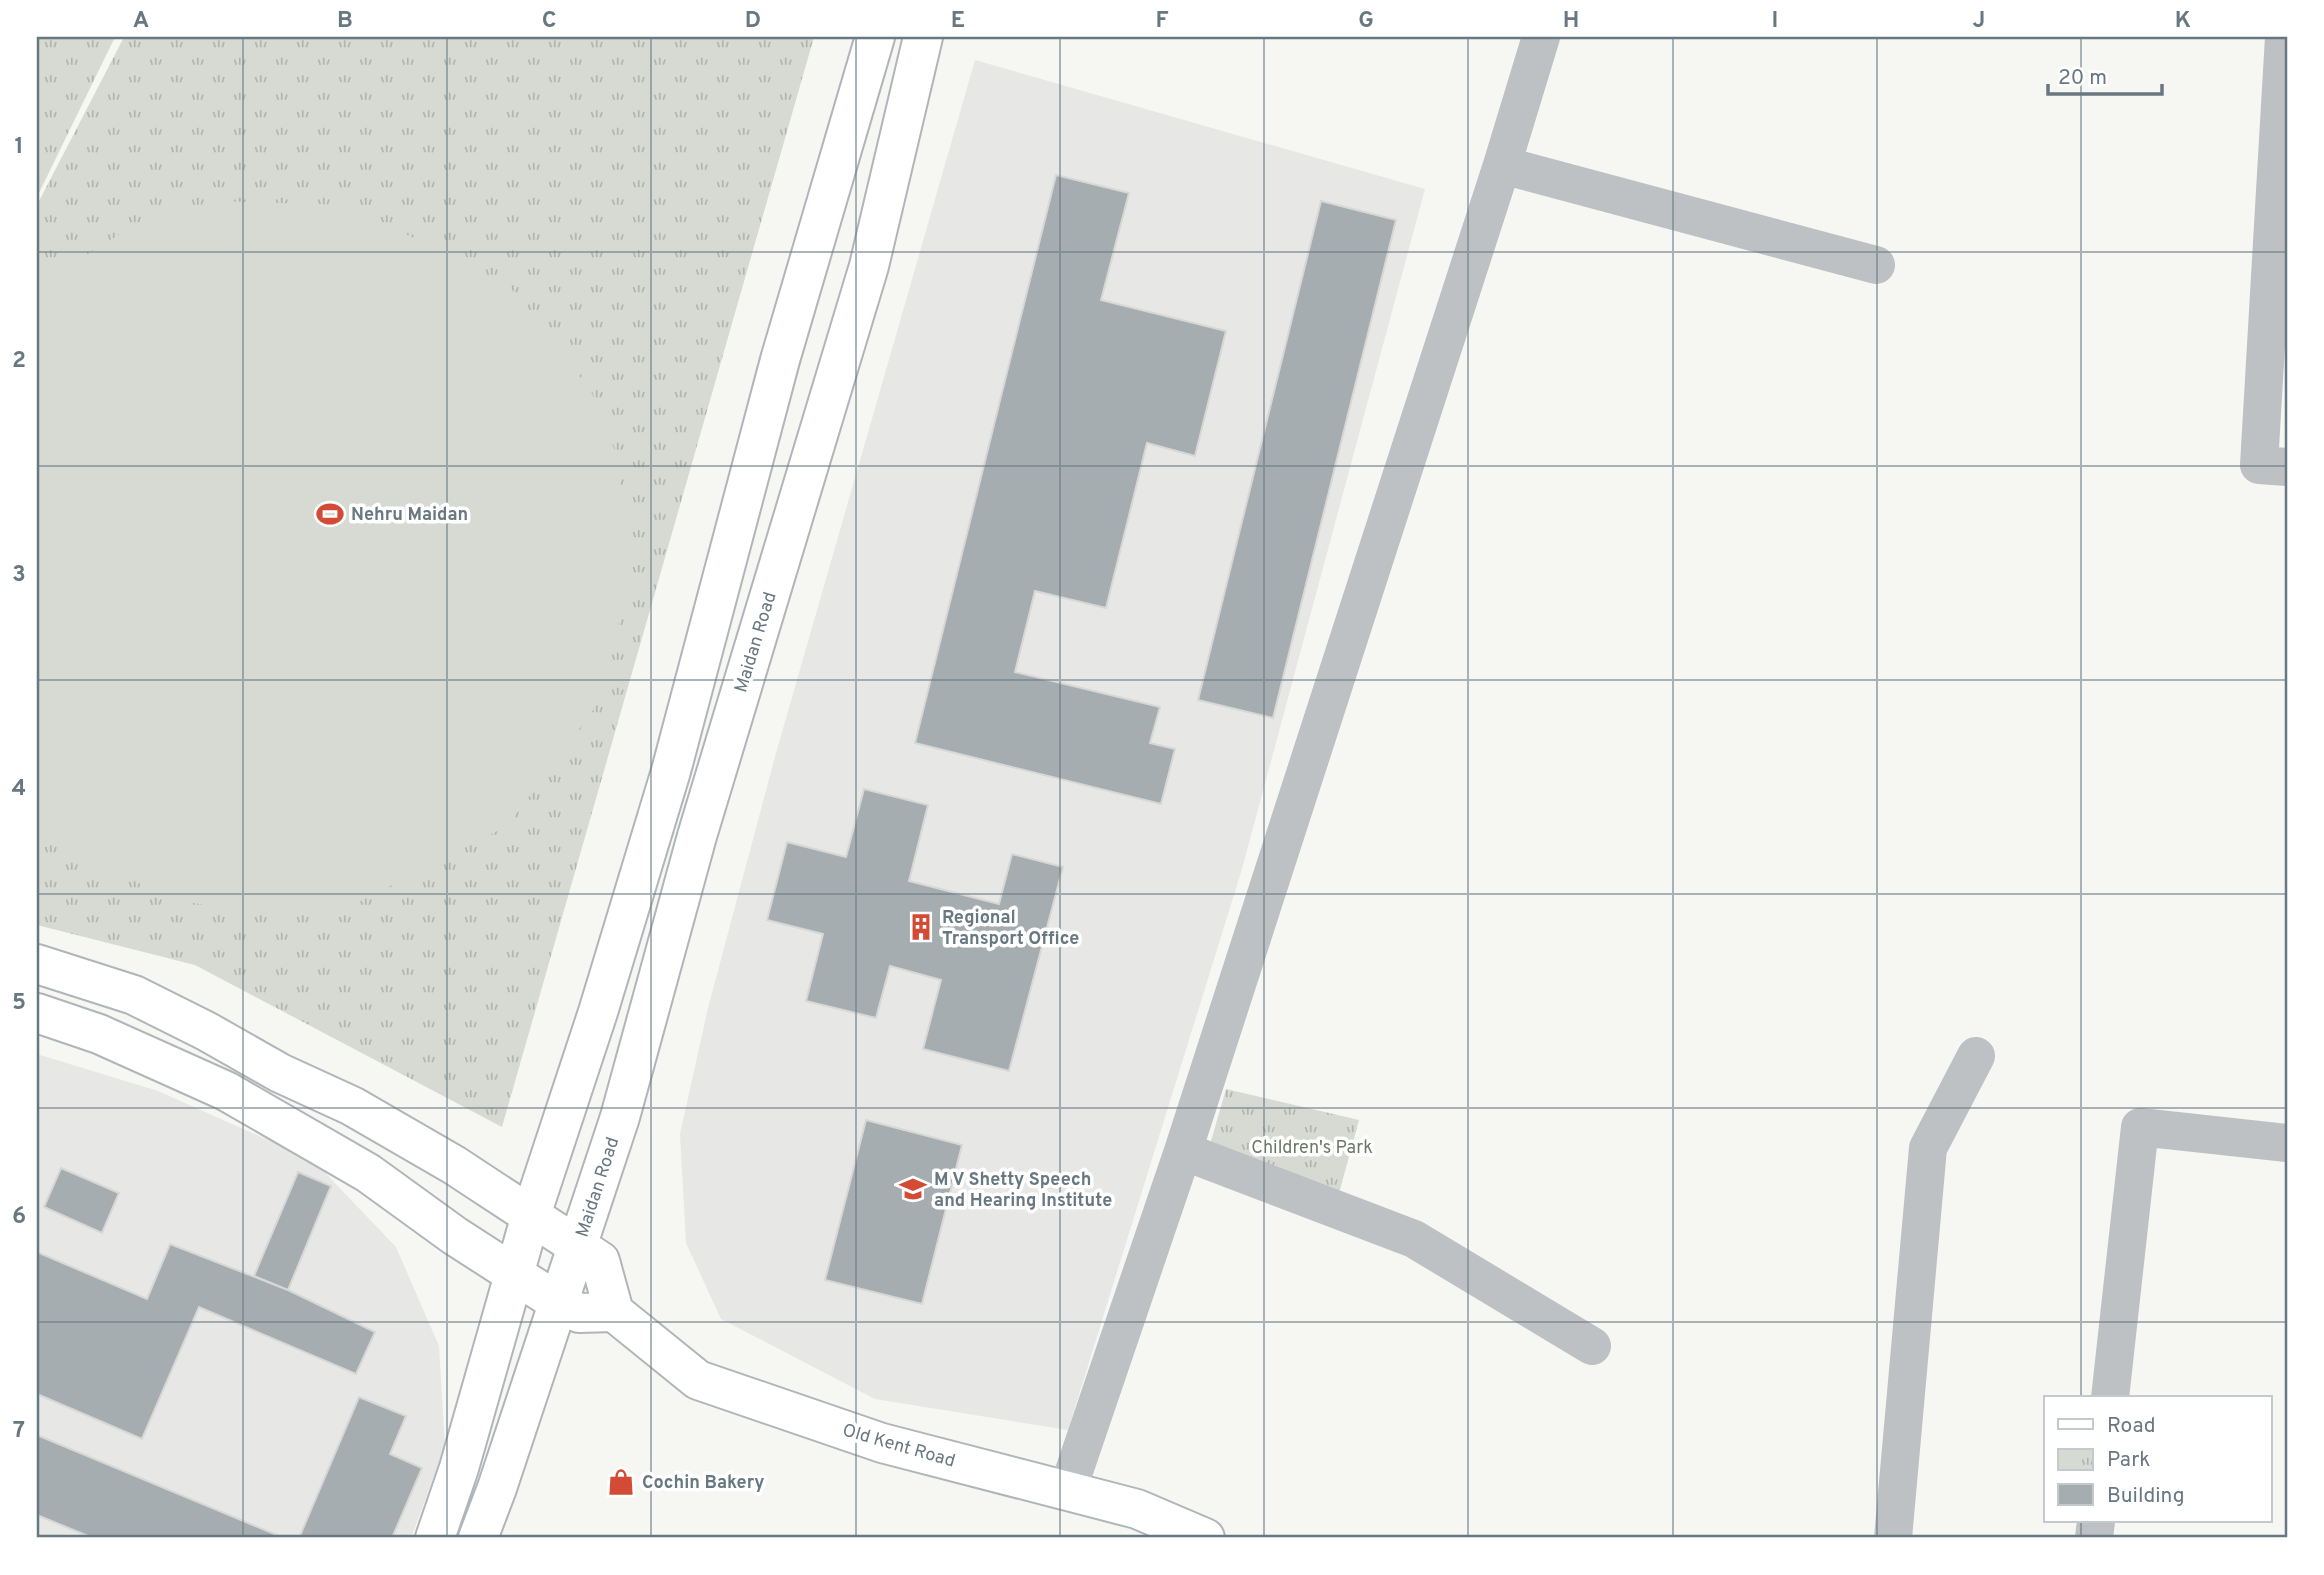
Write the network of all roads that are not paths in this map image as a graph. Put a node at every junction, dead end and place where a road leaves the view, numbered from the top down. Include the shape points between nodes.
1 (875, 37) edge
2 (923, 37) edge
3 (1541, 37) edge
4 (2284, 37) edge
5 (1502, 165) junction
6 (1875, 265) dead end
7 (2287, 467) edge
8 (37, 964) edge
9 (37, 1013) edge
10 (1976, 1056) dead end
11 (2287, 1143) edge
12 (1183, 1152) junction
13 (531, 1215) junction
14 (578, 1246) junction
15 (515, 1275) junction
16 (559, 1303) junction
17 (614, 1312) junction
18 (1592, 1346) dead end
19 (2110, 1396) edge
20 (1068, 1489) junction
21 (435, 1538) edge
22 (478, 1538) edge
23 (1205, 1538) edge
24 (1893, 1538) edge

1 - 13 main road via 780,360 671,771
2 - 14 main road, Maidan Road via 869,266 697,836 620,1117
3 - 5 street
4 - 7 street via 2259,465
5 - 6 street
5 - 12 street
8 - 13 main road, Maidan Road via 134,995 206,1031 352,1107
9 - 15 main road via 99,1034 226,1091 368,1173
10 - 24 street via 1928,1148
11 - 19 street via 2140,1127
12 - 18 street via 1414,1239
12 - 20 street
13 - 14 main road, Maidan Road
13 - 15 main road
14 - 16 main road
14 - 17 main road, Maidan Road via 600,1261
15 - 16 main road
15 - 21 main road
16 - 17 main road via 579,1313
16 - 22 main road
17 - 20 main road, Old Kent Road via 698,1380 882,1443
20 - 23 main road, Old Kent Road via 1137,1509

